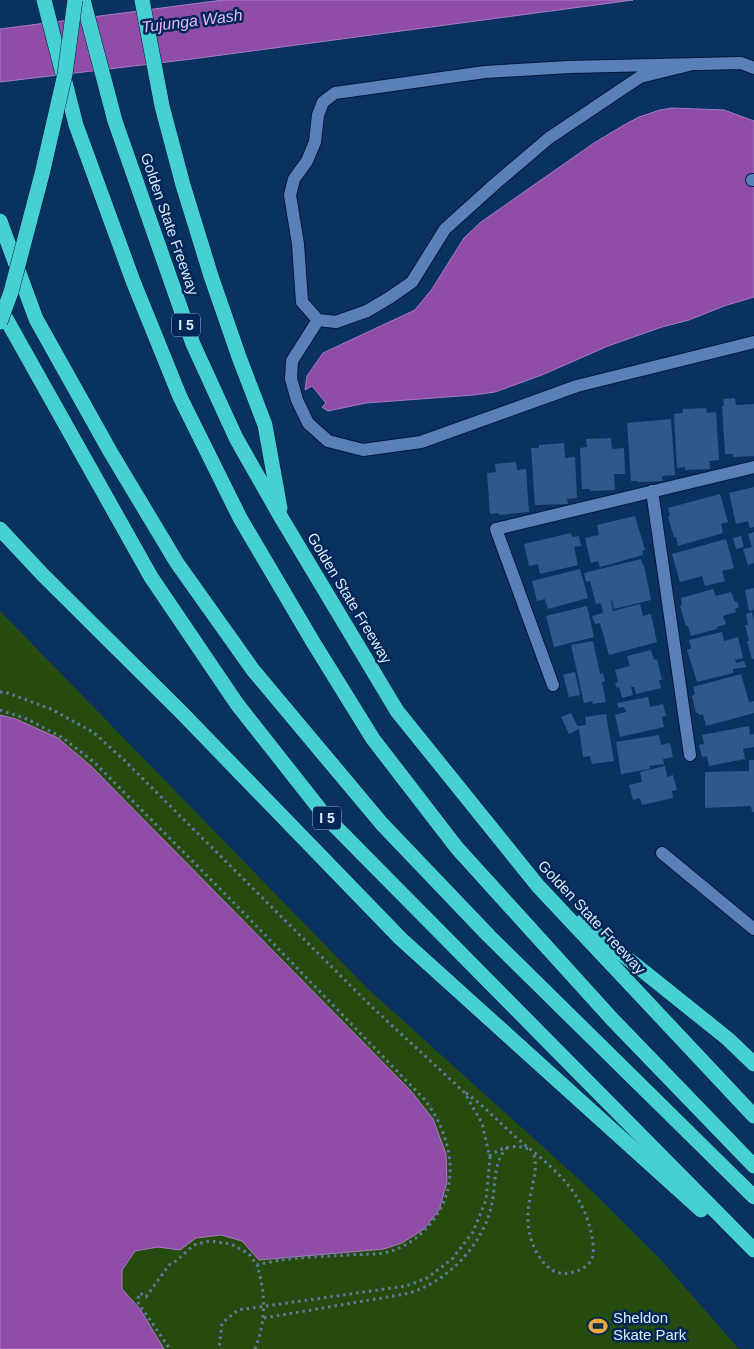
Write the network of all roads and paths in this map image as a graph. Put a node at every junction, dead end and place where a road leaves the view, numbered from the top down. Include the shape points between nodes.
1 (44, 0) edge
2 (75, 0) edge
3 (83, 0) edge
4 (142, 0) edge
5 (693, 64) junction
6 (754, 68) edge
7 (0, 221) edge
8 (0, 308) edge
9 (318, 320) junction
10 (0, 322) edge
11 (754, 342) edge
12 (754, 467) edge
13 (652, 492) junction
14 (282, 519) junction
15 (0, 528) edge
16 (553, 685) dead end
17 (0, 692) edge
18 (0, 710) edge
19 (690, 755) dead end
20 (662, 853) dead end
21 (538, 886) junction
22 (754, 929) edge
23 (754, 1064) edge
24 (464, 1092) junction
25 (754, 1116) edge
26 (510, 1146) junction
27 (532, 1151) junction
28 (489, 1156) junction
29 (754, 1166) edge
30 (754, 1197) edge
31 (754, 1250) edge
32 (754, 1258) edge
33 (257, 1265) junction
34 (264, 1305) junction
35 (264, 1318) junction
36 (170, 1349) edge
37 (219, 1349) edge
38 (255, 1349) edge

1 - 29 highway, bridge via 76,126 180,397 240,518 313,642 373,739 456,848 612,1019
2 - 10 highway, bridge via 66,74 11,292
3 - 14 highway, Golden State Freeway / I 5 via 115,121 193,344 236,438
4 - 14 highway via 162,106 183,185 210,276 265,425
5 - 6 lane via 742,63
5 - 9 lane via 640,78 549,138 444,229 412,282 367,311 336,322
5 - 9 lane via 485,72 334,93 323,102 307,162 294,179 290,195 302,302
7 - 30 highway via 36,319 177,563 253,670 395,838 489,936
8 - 31 highway, I 5 via 151,577 237,704 326,817
9 - 11 lane via 292,361 290,379 296,400 308,423 328,441 363,450 421,442 577,386
12 - 13 lane
13 - 16 lane via 496,529
13 - 19 lane
14 - 21 highway, Golden State Freeway / I 5 via 398,711
15 - 32 highway via 401,939
17 - 24 path via 51,709 93,732 372,1007
18 - 33 path via 63,738 95,763 425,1100 443,1128 450,1163 448,1189 438,1215 416,1238 384,1253 280,1260
20 - 22 lane
21 - 23 highway via 728,1039
21 - 25 highway, Golden State Freeway / I 5
24 - 27 path
24 - 28 path via 482,1123
26 - 27 path
26 - 28 path
26 - 35 path via 500,1156 492,1206 480,1233 462,1259 443,1278 405,1294
27 - 27 path via 573,1190 589,1222 593,1255 585,1267 574,1272 552,1271 530,1241 529,1210 536,1177
28 - 34 path via 486,1200 473,1232 452,1259 427,1278 406,1286
33 - 34 path
33 - 36 path via 241,1248 210,1242 194,1245 168,1265 146,1297 140,1293 137,1301
34 - 35 path
34 - 37 path via 238,1310 222,1323
35 - 38 path

